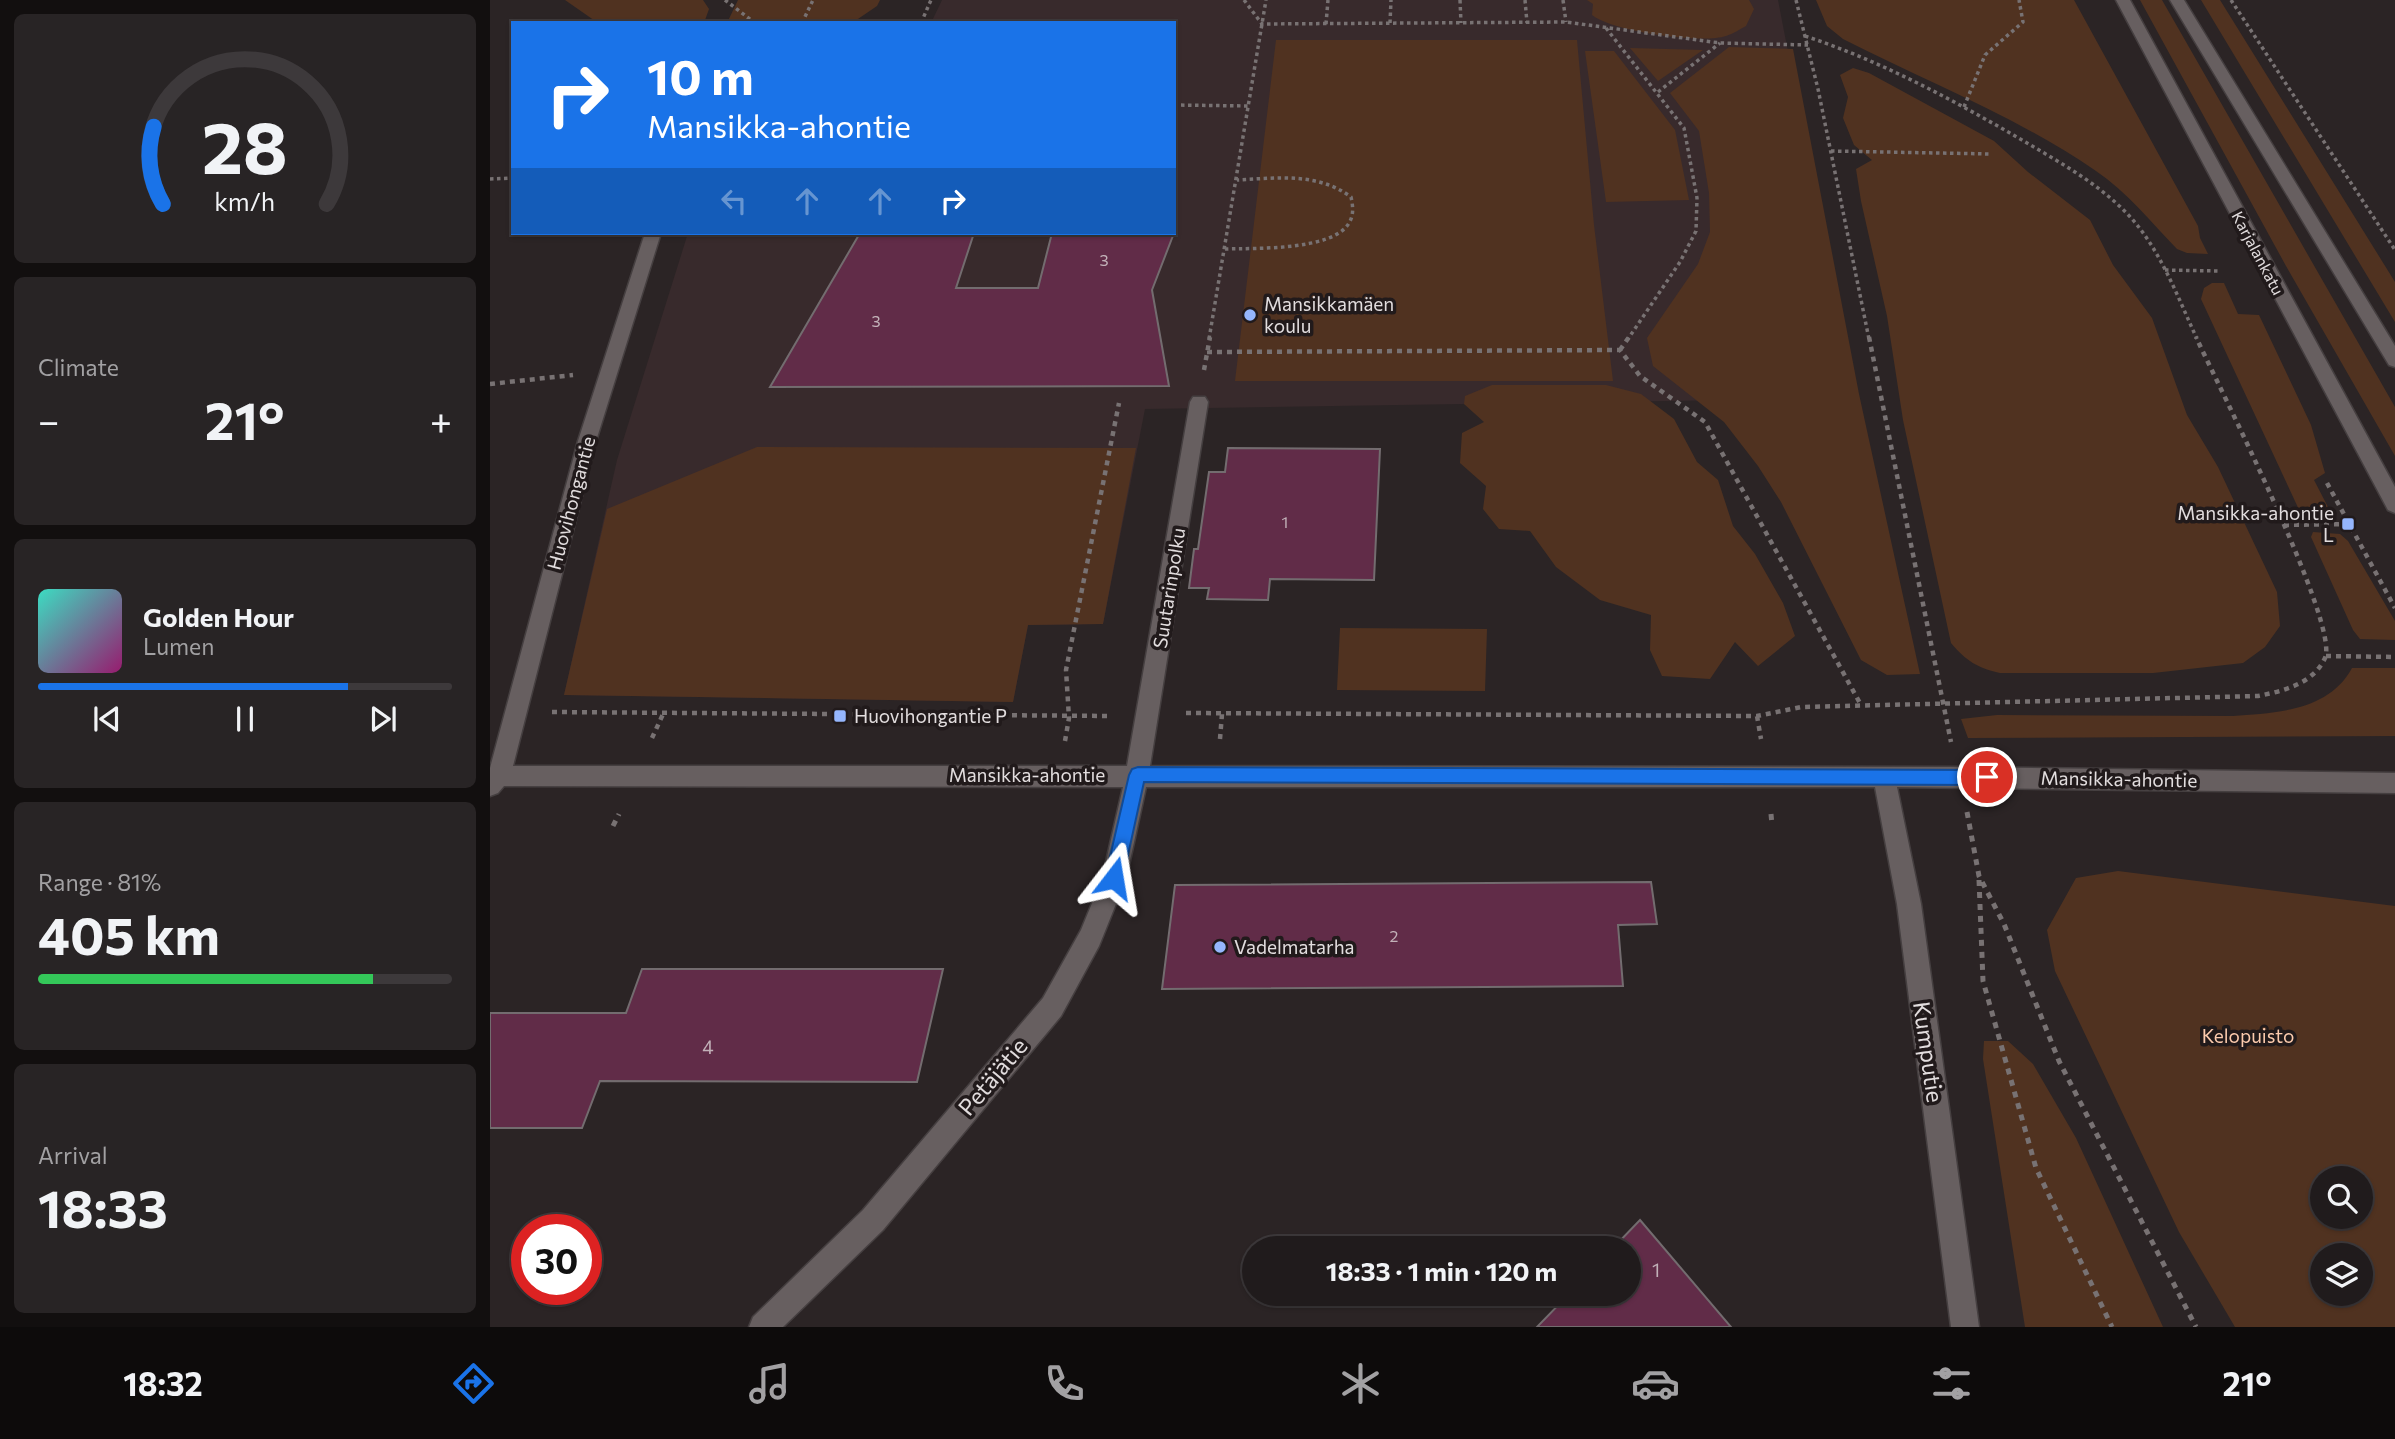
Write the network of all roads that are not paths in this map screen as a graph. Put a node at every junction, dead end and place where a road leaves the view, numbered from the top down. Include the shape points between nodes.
1 (2123, 0) edge
2 (2178, 0) edge
3 (652, 235) edge
4 (2395, 360) edge
5 (1199, 402) road end
6 (2395, 505) edge
7 (1138, 775) junction
8 (1884, 778) junction
9 (494, 781) edge
10 (2395, 783) edge
11 (762, 1327) edge
12 (1965, 1327) edge

1 - 6 street, Karjalankatu
2 - 4 street
3 - 9 street, Huovihongantie via 587,441
5 - 7 street, Suutarinpolku
7 - 8 street, Mansikka-ahontie
7 - 9 street, Mansikka-ahontie
7 - 11 street, Petäjätie via 1114,878 1073,972 1052,1007 873,1220
8 - 10 street, Mansikka-ahontie
8 - 12 street, Kumputie via 1909,904

